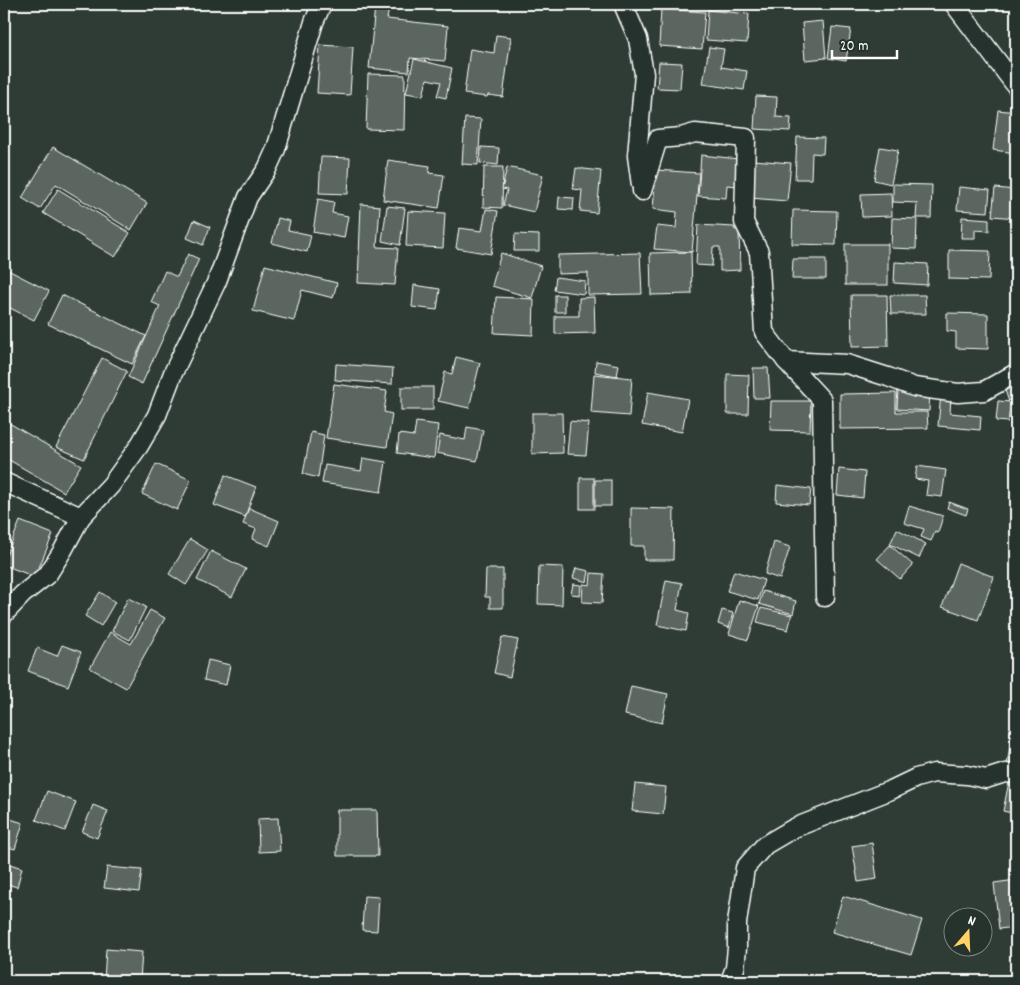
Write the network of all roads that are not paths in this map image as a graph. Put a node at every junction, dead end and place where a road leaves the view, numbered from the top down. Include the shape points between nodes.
1 (322, 4) edge
2 (623, 4) edge
3 (954, 4) edge
4 (1016, 86) edge
5 (786, 361) junction
6 (1016, 373) edge
7 (4, 482) edge
8 (81, 517) junction
9 (825, 597) dead end
10 (4, 614) edge
11 (1016, 774) edge
12 (730, 981) edge

1 - 8 street via 276,149 248,197 217,281 173,373 157,415 116,477
2 - 5 street via 638,39 644,74 637,156 642,190 658,139 695,133 746,138 744,222 759,252 764,332
3 - 4 street
5 - 6 street via 847,364 914,387 958,393 984,391
5 - 9 street via 822,400
7 - 8 street
8 - 10 street via 48,574
11 - 12 street via 986,779 934,773 916,778 794,828 765,845 745,868 735,968

